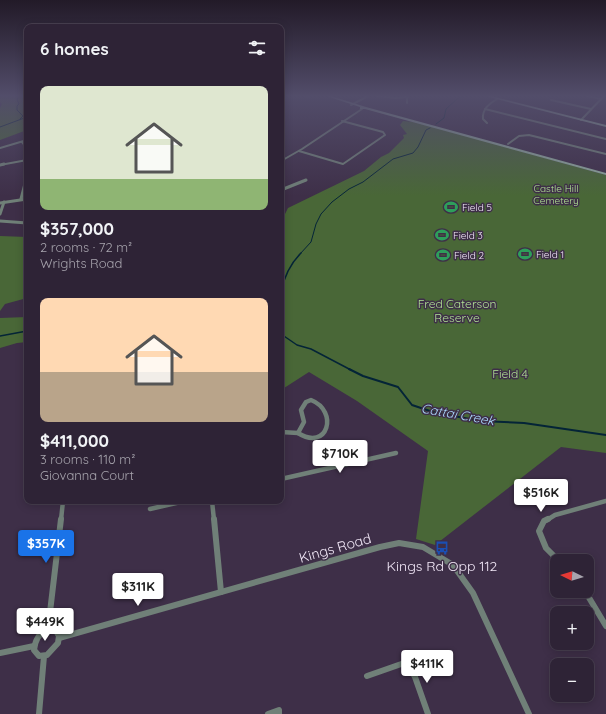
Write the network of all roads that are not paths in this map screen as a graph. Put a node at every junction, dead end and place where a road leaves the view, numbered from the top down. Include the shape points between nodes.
1 (330, 129) edge
2 (373, 129) edge
3 (441, 129) edge
4 (564, 129) edge
5 (606, 140) edge
6 (22, 142) joint
7 (24, 144) edge
8 (508, 144) dead end
9 (0, 148) edge
10 (299, 150) junction
11 (606, 154) edge
12 (284, 159) edge
13 (24, 161) edge
14 (0, 165) edge
15 (606, 174) edge
16 (306, 180) dead end
17 (24, 188) edge
18 (284, 189) edge
19 (21, 199) joint
20 (2, 202) edge
21 (0, 214) edge
22 (0, 221) edge
23 (24, 223) edge
24 (284, 432) edge
25 (298, 433) junction
26 (396, 453) dead end
27 (284, 478) edge
28 (606, 501) edge
29 (63, 504) edge
30 (170, 504) edge
31 (212, 504) edge
32 (150, 508) dead end
33 (550, 554) edge
34 (222, 592) junction
35 (589, 598) edge
36 (606, 626) edge
37 (48, 629) junction
38 (59, 638) junction
39 (34, 646) junction
40 (0, 653) edge
41 (44, 656) junction
42 (367, 676) dead end
43 (39, 714) edge
44 (268, 714) edge
45 (279, 714) edge
46 (428, 714) edge
47 (529, 714) edge

1 - 10 street
2 - 10 street via 385,135 343,164
3 - 15 main road
4 - 5 street
6 - 7 street
6 - 9 street
8 - 11 street via 519,136 529,135
10 - 12 street
13 - 14 street
16 - 18 street
17 - 19 street
19 - 20 street
20 - 21 street
22 - 23 street
24 - 25 street
25 - 25 street via 304,422 301,410 306,402 315,400 327,416 326,431 314,438 304,437
26 - 27 street
28 - 33 street via 555,515 544,521 539,531 542,542
29 - 37 street
30 - 32 street
31 - 34 street
34 - 38 street, Kings Road
34 - 47 street, Kings Road via 380,547 399,543 423,547 453,565 473,593
35 - 36 street
37 - 38 street via 55,629
37 - 39 street via 40,633
38 - 41 street via 55,648
39 - 40 street
39 - 41 street via 36,654
41 - 43 street
42 - 46 street via 407,662
44 - 45 street via 279,710

